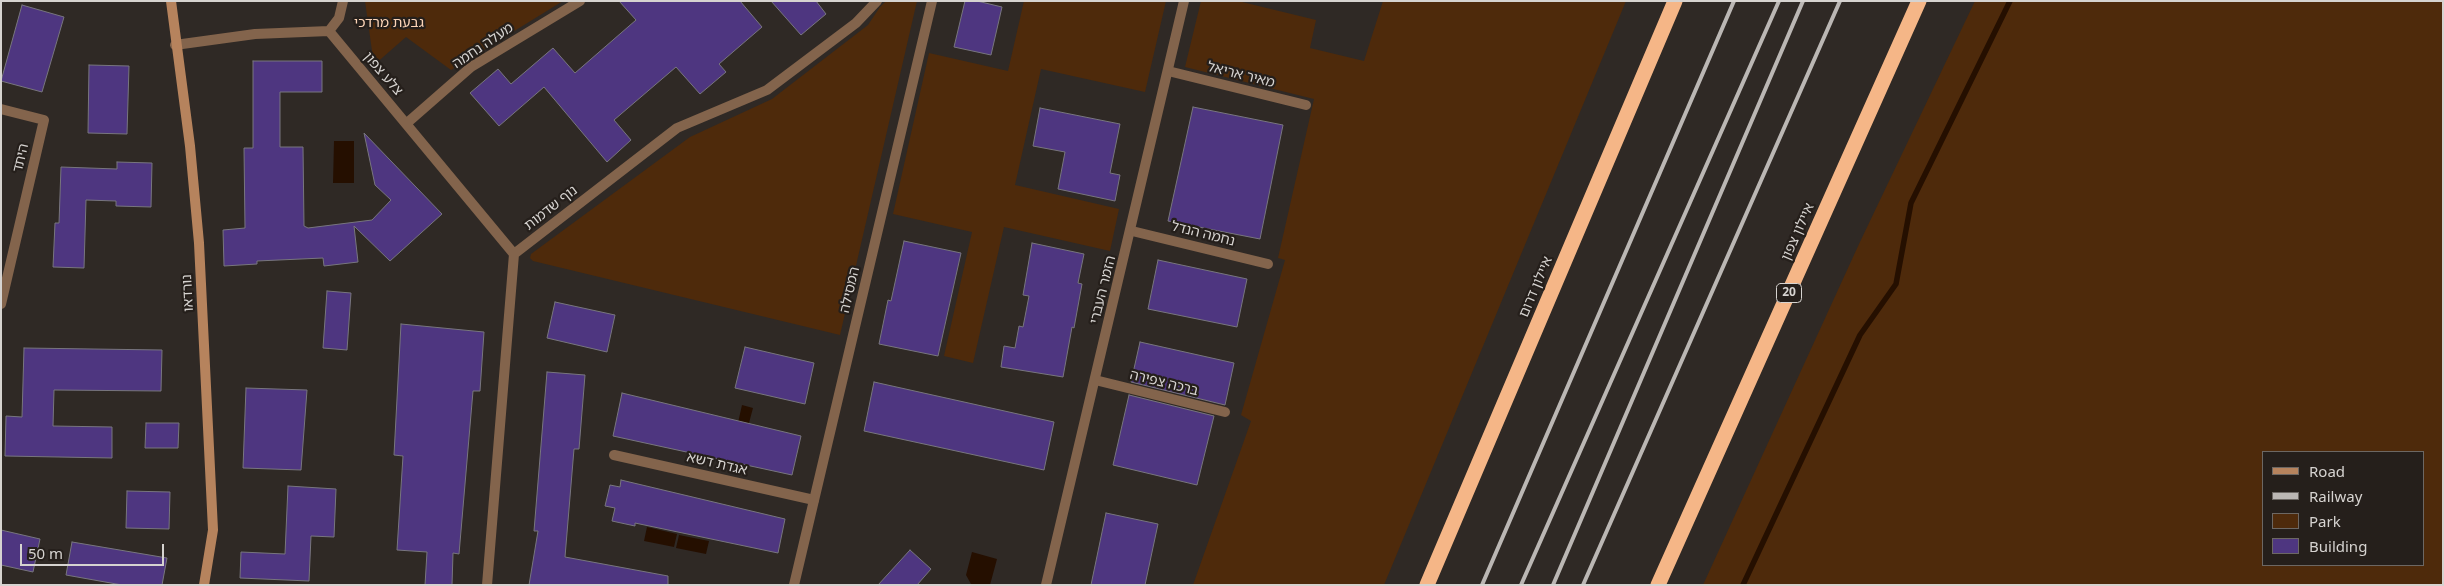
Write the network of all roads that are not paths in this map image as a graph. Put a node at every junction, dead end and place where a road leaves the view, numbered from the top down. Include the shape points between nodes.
1 (172, 1) edge
2 (342, 1) edge
3 (580, 1) edge
4 (877, 1) edge
5 (932, 1) edge
6 (1184, 1) edge
7 (1675, 1) edge
8 (1920, 1) edge
9 (329, 31) junction
10 (175, 45) junction
11 (1168, 71) junction
12 (1306, 105) dead end
13 (1, 109) edge
14 (407, 123) junction
15 (1132, 231) junction
16 (514, 254) junction
17 (1268, 264) dead end
18 (1, 304) edge
19 (1096, 380) junction
20 (1226, 412) dead end
21 (614, 455) dead end
22 (814, 500) junction
23 (204, 585) edge
24 (487, 585) edge
25 (794, 585) edge
26 (1046, 585) edge
27 (1427, 585) edge
28 (1658, 585) edge

1 - 10 street, נורדאו
2 - 9 street via 339,18
3 - 14 street, מעלה נחמה via 470,67
4 - 16 street, נוף שדמות via 856,23 767,90 677,128
5 - 22 street, המסילה
6 - 11 street, הזמר העברי
7 - 27 highway, איילון דרום
8 - 28 highway, איילון צפון / 20
9 - 10 street via 255,34
9 - 14 street, צלע צפון
10 - 23 street, נורדאו via 190,146 199,243 213,530
11 - 12 street, מאיר אריאל
11 - 15 street, הזמר העברי
13 - 18 street, היתד via 44,120
14 - 16 street, צלע צפון
15 - 17 street, נחמה הנדל
15 - 19 street, הזמר העברי
16 - 24 street
19 - 20 street, ברכה צפירה
19 - 26 street, הזמר העברי
21 - 22 street, אגדת דשא
22 - 25 street, המסילה

